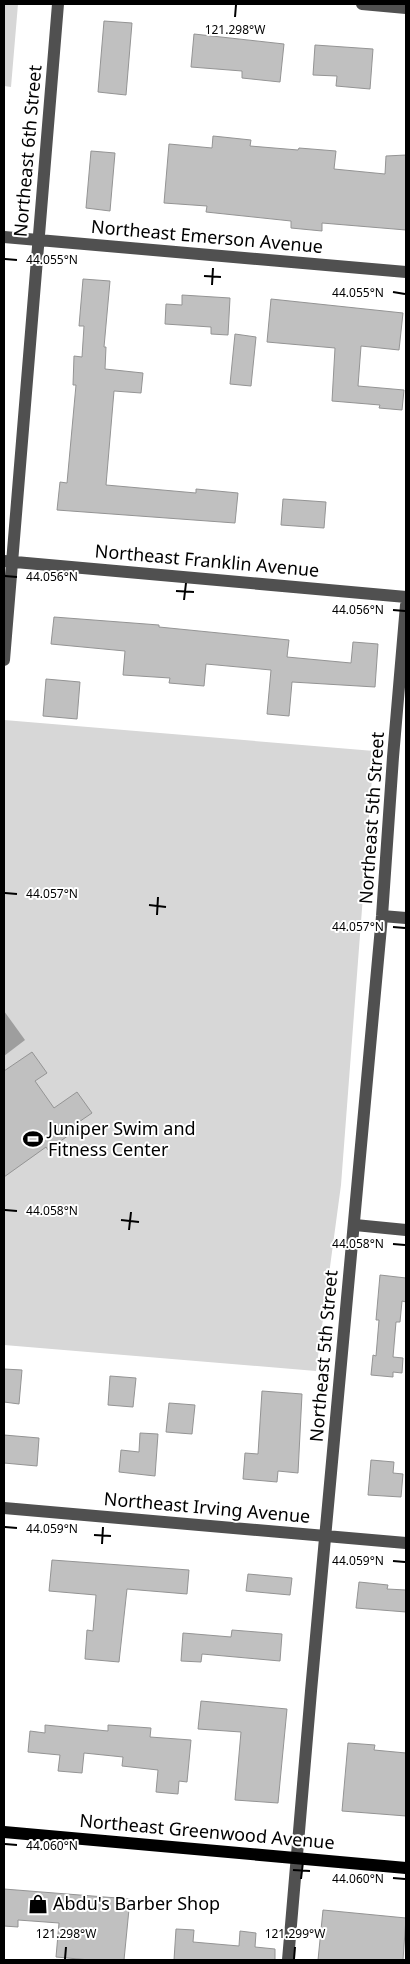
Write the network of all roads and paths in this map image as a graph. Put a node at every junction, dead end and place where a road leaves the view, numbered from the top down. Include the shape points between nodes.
1 (58, 4) edge
2 (362, 4) edge
3 (406, 8) edge
4 (4, 237) edge
5 (37, 240) junction
6 (406, 272) edge
7 (8, 561) edge
8 (406, 596) edge
9 (406, 605) edge
10 (4, 660) edge
11 (382, 916) junction
12 (406, 918) edge
13 (354, 1225) junction
14 (406, 1230) edge
15 (4, 1508) edge
16 (326, 1536) junction
17 (406, 1543) edge
18 (4, 1832) edge
19 (297, 1858) junction
20 (406, 1868) edge
21 (288, 1960) edge

1 - 5 street, Northeast 6th Street
2 - 3 street
4 - 5 street, Northeast Emerson Avenue
5 - 6 street, Northeast Emerson Avenue
5 - 7 street, Northeast 6th Street
7 - 8 street, Northeast Franklin Avenue
7 - 10 street, Northeast 6th Street
9 - 11 street, Northeast 5th Street
11 - 12 street
11 - 13 street, Northeast 5th Street
13 - 14 street
13 - 16 street, Northeast 5th Street
15 - 16 street, Northeast Irving Avenue
16 - 17 street, Northeast Irving Avenue
16 - 19 street, Northeast 5th Street
18 - 19 main road, Northeast Greenwood Avenue
19 - 20 main road, Northeast Greenwood Avenue
19 - 21 street, Northeast 5th Street

